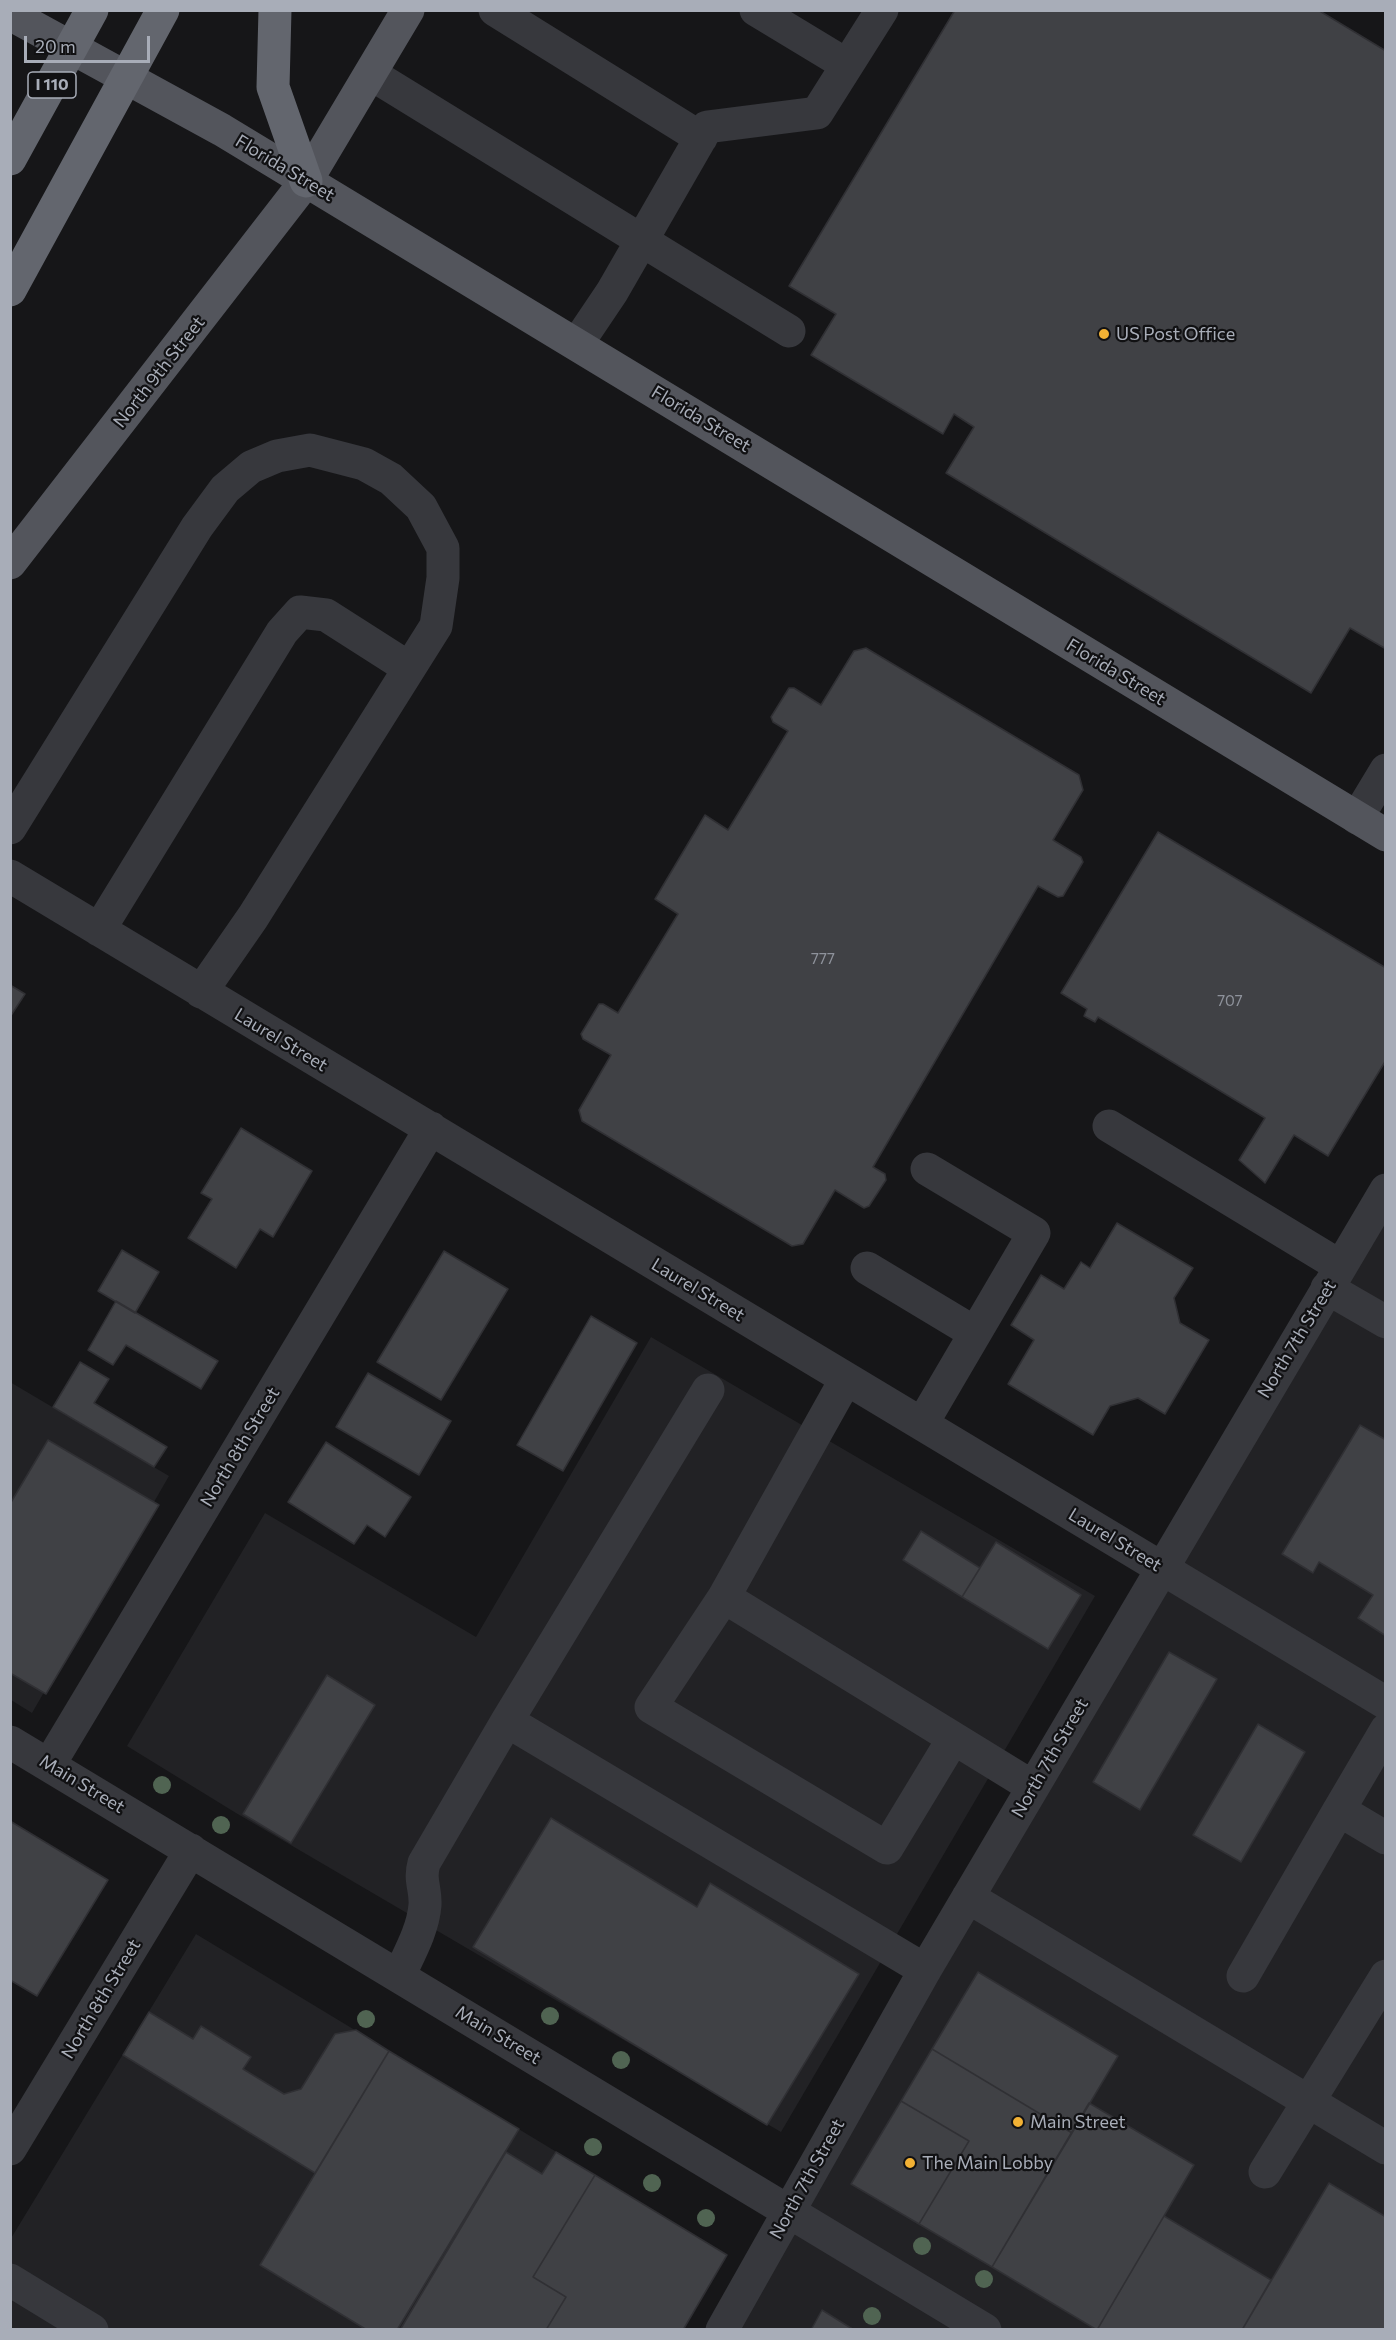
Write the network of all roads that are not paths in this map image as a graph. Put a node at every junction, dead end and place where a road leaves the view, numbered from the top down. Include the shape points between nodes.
1 (92, 10) edge
2 (163, 10) edge
3 (275, 10) edge
4 (408, 10) edge
5 (495, 10) edge
6 (756, 10) edge
7 (882, 10) edge
8 (10, 14) edge
9 (847, 65) junction
10 (371, 74) junction
11 (700, 138) junction
12 (10, 159) edge
13 (306, 181) junction
14 (643, 239) junction
15 (10, 290) edge
16 (789, 331) dead end
17 (577, 344) junction
18 (41, 523) junction
19 (10, 541) edge
20 (10, 562) edge
21 (409, 668) junction
22 (1386, 770) edge
23 (1357, 818) junction
24 (10, 828) edge
25 (1386, 835) edge
26 (10, 876) edge
27 (99, 930) junction
28 (201, 992) junction
29 (1108, 1126) dead end
30 (431, 1128) junction
31 (927, 1169) dead end
32 (1385, 1194) edge
33 (867, 1268) dead end
34 (1334, 1277) junction
35 (1386, 1323) edge
36 (975, 1333) junction
37 (846, 1379) junction
38 (708, 1390) dead end
39 (922, 1424) junction
40 (1161, 1567) junction
41 (724, 1597) junction
42 (1386, 1703) edge
43 (507, 1720) junction
44 (1386, 1730) edge
45 (953, 1739) junction
46 (10, 1742) edge
47 (49, 1765) junction
48 (1033, 1787) junction
49 (1339, 1810) junction
50 (1386, 1838) edge
51 (191, 1850) junction
52 (968, 1897) junction
53 (925, 1970) junction
54 (399, 1976) junction
55 (1243, 1976) dead end
56 (1386, 1976) edge
57 (1310, 2102) junction
58 (21, 2109) edge
59 (1386, 2148) edge
60 (10, 2149) edge
61 (1265, 2172) dead end
62 (790, 2210) junction
63 (10, 2280) edge
64 (92, 2330) edge
65 (722, 2330) edge
66 (985, 2330) edge

1 - 12 highway, I 110, bridge
2 - 15 highway, bridge
3 - 13 highway via 273,87
4 - 10 main road, North 9th Street
5 - 11 street
6 - 9 street
7 - 9 street
8 - 13 main road, Florida Street via 222,130
9 - 11 street via 817,113 707,128
10 - 13 main road, North 9th Street
10 - 14 street
11 - 14 street
13 - 17 main road, Florida Street
13 - 18 main road, North 9th Street
14 - 16 street
14 - 17 street
17 - 23 main road, Florida Street
18 - 19 main road
18 - 20 main road, North 9th Street
21 - 24 street via 436,626 443,578 442,548 422,507 391,479 364,464 310,450 277,456 251,467 225,489 197,526
21 - 27 street via 326,615 300,612 282,632
21 - 28 street via 253,917
22 - 23 street
23 - 25 main road, Florida Street
26 - 27 street, Laurel Street
27 - 28 street, Laurel Street
28 - 30 street, Laurel Street
29 - 34 street
30 - 37 street, Laurel Street
30 - 47 street, North 8th Street
31 - 36 street via 1034,1233
32 - 34 street, North 7th Street
33 - 36 street
34 - 35 street
34 - 40 street, North 7th Street
36 - 39 street
37 - 39 street, Laurel Street
37 - 41 street
38 - 43 street
39 - 40 street, Laurel Street
40 - 42 street, Laurel Street
40 - 48 street, North 7th Street
41 - 45 street
41 - 45 street via 651,1707 887,1848
43 - 53 street
43 - 54 street via 424,1863 420,1878 425,1903 422,1922
44 - 49 street
45 - 48 street
46 - 47 street, Main Street
47 - 51 street, Main Street
48 - 52 street, North 7th Street
49 - 50 street
49 - 55 street
51 - 54 street, Main Street
51 - 58 street, North 8th Street
52 - 53 street, North 7th Street
52 - 57 street
53 - 62 street, North 7th Street
54 - 62 street, Main Street
56 - 57 street
57 - 59 street
57 - 61 street
58 - 60 street, North 8th Street
62 - 65 street, North 7th Street
62 - 66 street, Main Street
63 - 64 street

